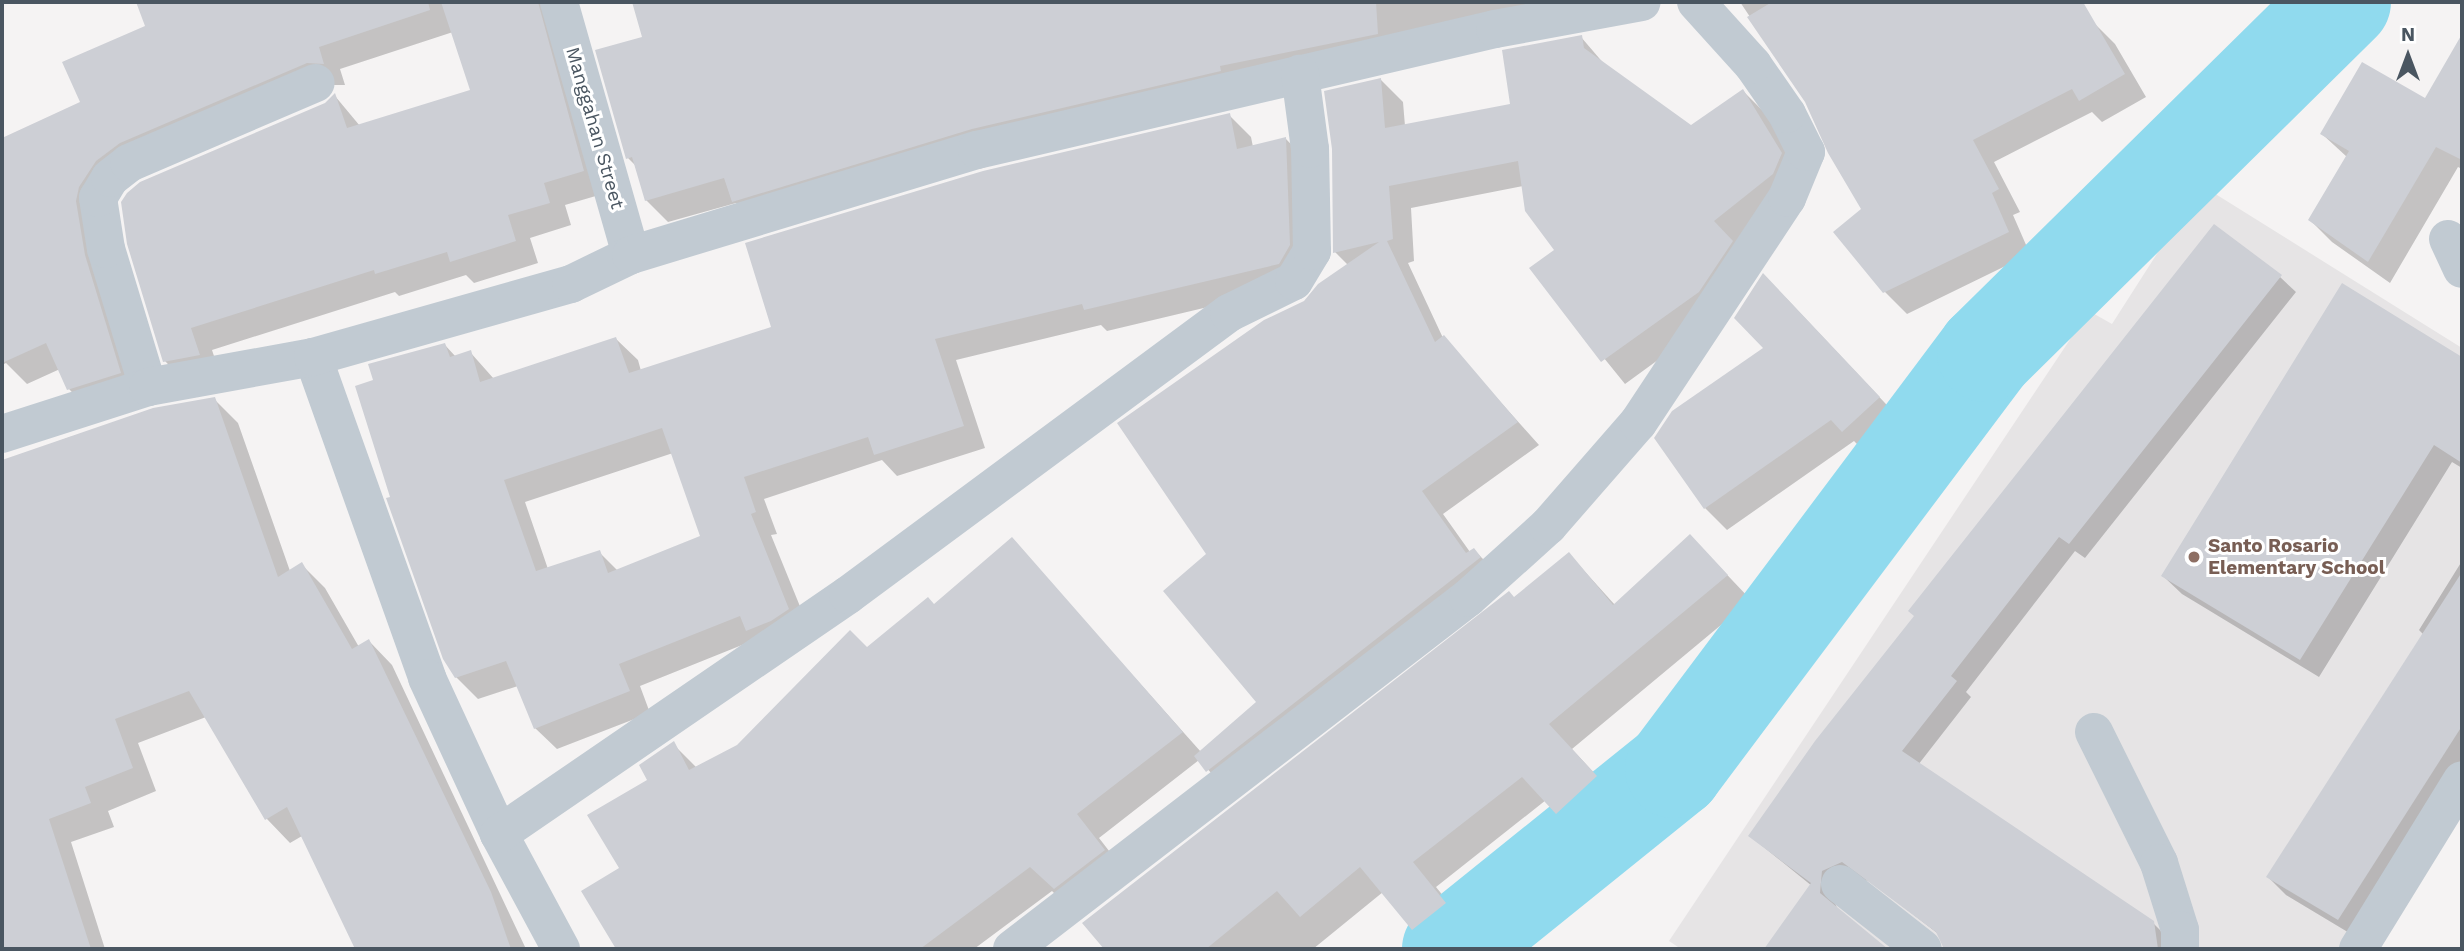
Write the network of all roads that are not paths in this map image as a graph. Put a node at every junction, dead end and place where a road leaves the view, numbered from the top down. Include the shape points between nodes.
1 (559, 2) edge
2 (1642, 2) edge
3 (1700, 3) edge
4 (1300, 74) junction
5 (316, 83) dead end
6 (631, 255) junction
7 (313, 357) junction
8 (148, 387) junction
9 (2, 434) edge
10 (2094, 732) dead end
11 (2462, 780) edge
12 (499, 834) junction
13 (1840, 884) dead end
14 (561, 949) edge
15 (1012, 949) edge
16 (1923, 949) edge
17 (2180, 949) edge
18 (2358, 949) edge

1 - 6 street, Manggahan Street
2 - 4 street via 1495,29
3 - 15 street via 1753,65 1787,114 1806,152 1787,198 1638,423 1548,526 1468,598
4 - 6 street via 976,150
4 - 12 street via 1310,149 1312,251 1294,281 1228,313 848,595
5 - 8 street via 129,163 110,178 98,198 106,249
6 - 7 street via 571,284
7 - 8 street
7 - 12 street via 427,678
8 - 9 street
10 - 17 street via 2160,863 2180,930
11 - 18 street
12 - 14 street
13 - 16 street

